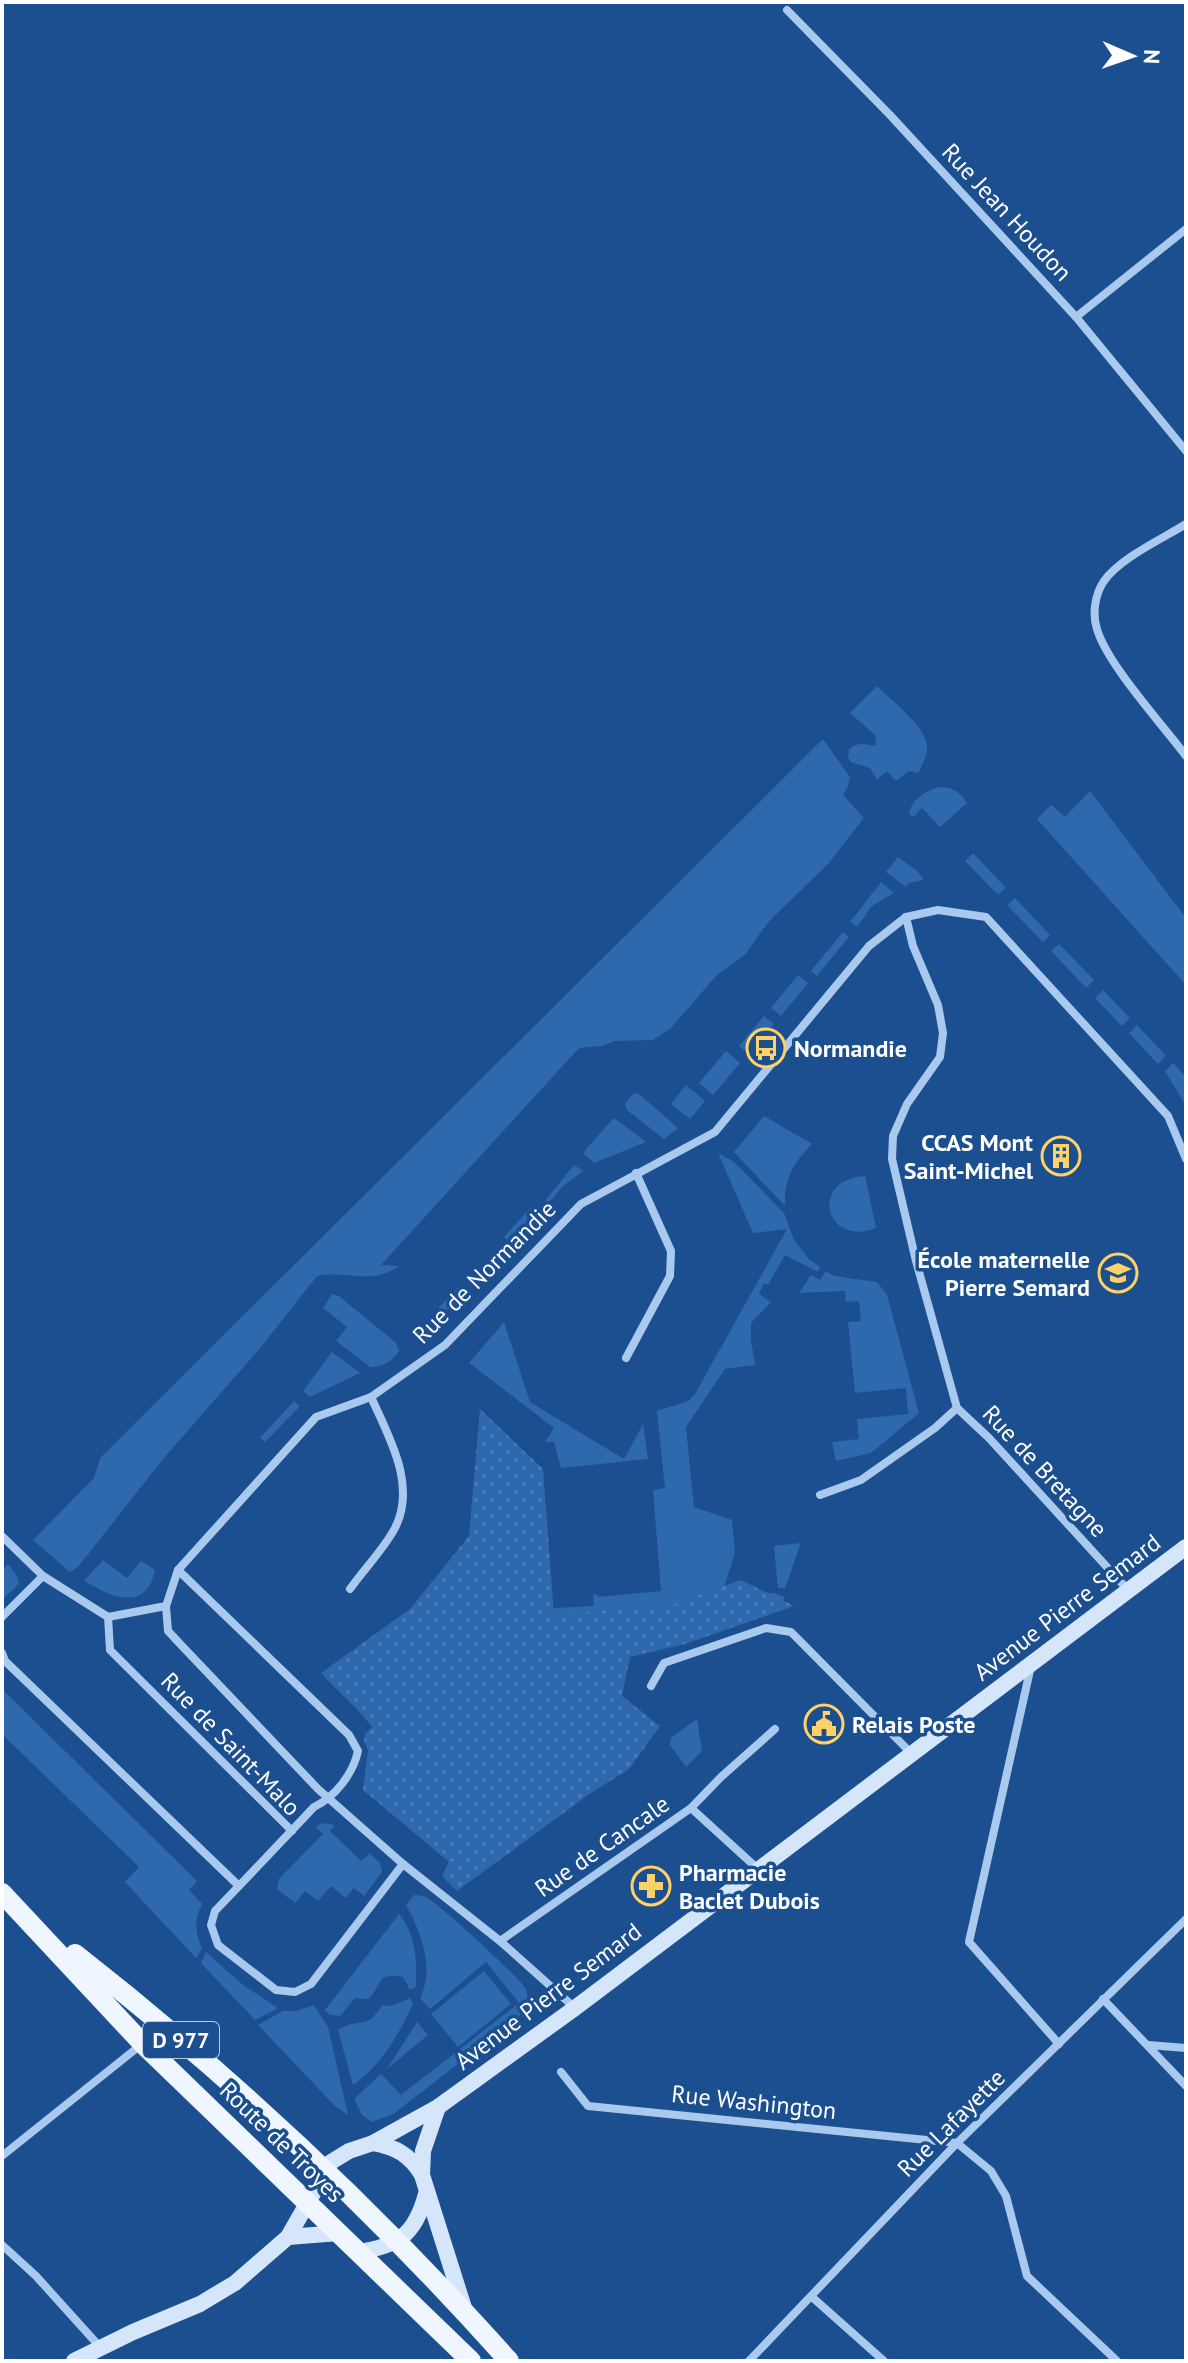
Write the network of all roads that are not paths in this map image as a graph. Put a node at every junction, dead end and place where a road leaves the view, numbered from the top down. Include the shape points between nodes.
1 (787, 10) dead end
2 (1186, 229) edge
3 (1076, 317) junction
4 (1186, 451) edge
5 (1186, 524) edge
6 (1186, 756) edge
7 (906, 917) junction
8 (1186, 1159) edge
9 (636, 1173) junction
10 (626, 1358) dead end
11 (371, 1397) junction
12 (957, 1408) junction
13 (820, 1495) dead end
14 (2, 1536) edge
15 (1186, 1547) edge
16 (178, 1570) junction
17 (43, 1576) junction
18 (350, 1589) dead end
19 (1129, 1591) junction
20 (166, 1606) junction
21 (2, 1617) edge
22 (108, 1617) junction
23 (2, 1653) edge
24 (1032, 1661) junction
25 (651, 1686) dead end
26 (775, 1729) dead end
27 (911, 1753) junction
28 (330, 1799) junction
29 (691, 1808) junction
30 (292, 1831) junction
31 (403, 1864) junction
32 (758, 1869) junction
33 (239, 1886) junction
34 (2, 1893) edge
35 (29, 1919) junction
36 (1186, 1919) edge
37 (500, 1941) junction
38 (1103, 1999) junction
39 (575, 2008) junction
40 (143, 2044) junction
41 (1059, 2044) junction
42 (1147, 2045) junction
43 (1186, 2048) edge
44 (561, 2072) dead end
45 (1186, 2086) edge
46 (438, 2107) junction
47 (373, 2143) junction
48 (957, 2143) junction
49 (2, 2156) edge
50 (324, 2170) junction
51 (422, 2175) junction
52 (426, 2194) junction
53 (307, 2202) junction
54 (339, 2233) junction
55 (288, 2237) junction
56 (399, 2241) junction
57 (2, 2245) edge
58 (358, 2252) junction
59 (812, 2297) junction
60 (465, 2312) junction
61 (100, 2347) junction
62 (74, 2361) edge
63 (471, 2361) edge
64 (509, 2361) edge
65 (749, 2361) edge
66 (884, 2361) edge
67 (1117, 2361) edge

1 - 3 street, Rue Jean Houdon
2 - 3 street
3 - 4 street, Rue Jean Houdon
5 - 6 street via 1118,567 1104,581 1094,612 1106,650
7 - 8 street, Rue de Normandie via 938,910 986,917 1168,1116
7 - 9 street, Rue de Normandie via 869,946 715,1132
7 - 12 street, Rue de Bretagne via 943,1033 940,1057 907,1104 893,1136 892,1159
9 - 10 street via 671,1251 670,1276
9 - 11 street, Rue de Normandie via 581,1204 445,1345
11 - 16 street, Rue de Normandie via 316,1417
11 - 18 street via 397,1456 405,1501 395,1528
12 - 13 street via 861,1480
12 - 19 street, Rue de Bretagne
14 - 17 street
15 - 19 main road, Avenue Pierre Semard
16 - 20 street, Rue de Normandie
16 - 28 street via 349,1735 358,1751 354,1769
17 - 21 street
17 - 22 street
19 - 24 main road, Avenue Pierre Semard
20 - 22 street
20 - 28 street via 168,1631
22 - 30 street, Rue de Saint-Malo via 110,1650
23 - 33 street
24 - 27 main road, Avenue Pierre Semard
24 - 41 street via 969,1942
25 - 27 street via 664,1663 766,1628 791,1632
26 - 29 street
27 - 32 main road, Avenue Pierre Semard
28 - 30 street via 314,1807
28 - 31 street
29 - 32 street, Rue de Cancale
29 - 37 street, Rue de Cancale
30 - 33 street, Rue de Saint-Malo
31 - 33 street, Rue de Saint-Malo via 311,1984 295,1992 276,1990 218,1945 211,1925 215,1911
31 - 37 street
32 - 39 main road, Avenue Pierre Semard
34 - 35 main road, Route de Troyes / D 977
35 - 40 main road, Route de Troyes / D 977
35 - 50 main road, Route de Troyes / D 977 via 163,2023
36 - 38 street, Rue Lafayette
37 - 39 street
38 - 41 street, Rue Lafayette
38 - 42 street
39 - 46 main road, Avenue Pierre Semard
40 - 49 street
40 - 53 main road, Route de Troyes / D 977
41 - 48 street, Rue Lafayette
42 - 43 street
42 - 45 street
44 - 48 street, Rue Washington via 588,2106
46 - 47 main road, Avenue Pierre Semard
46 - 51 main road via 423,2151
47 - 50 main road, Avenue Pierre Semard via 349,2151
47 - 51 main road via 402,2152
48 - 59 street, Rue Lafayette
48 - 67 street via 991,2171 1006,2196 1027,2276
50 - 53 main road, Avenue Pierre Semard
50 - 56 main road, D 977
51 - 52 main road
52 - 56 main road via 414,2226
52 - 60 main road
53 - 54 main road, Route de Troyes / D 977
53 - 55 main road, Avenue Pierre Semard
54 - 55 main road
54 - 58 main road, Route de Troyes / D 977
55 - 61 main road via 218,2295
56 - 58 main road
56 - 60 main road, D 977
57 - 61 street
58 - 63 main road, Route de Troyes / D 977
59 - 65 street, Rue Lafayette
59 - 66 street
60 - 64 main road, D 977
61 - 62 main road

